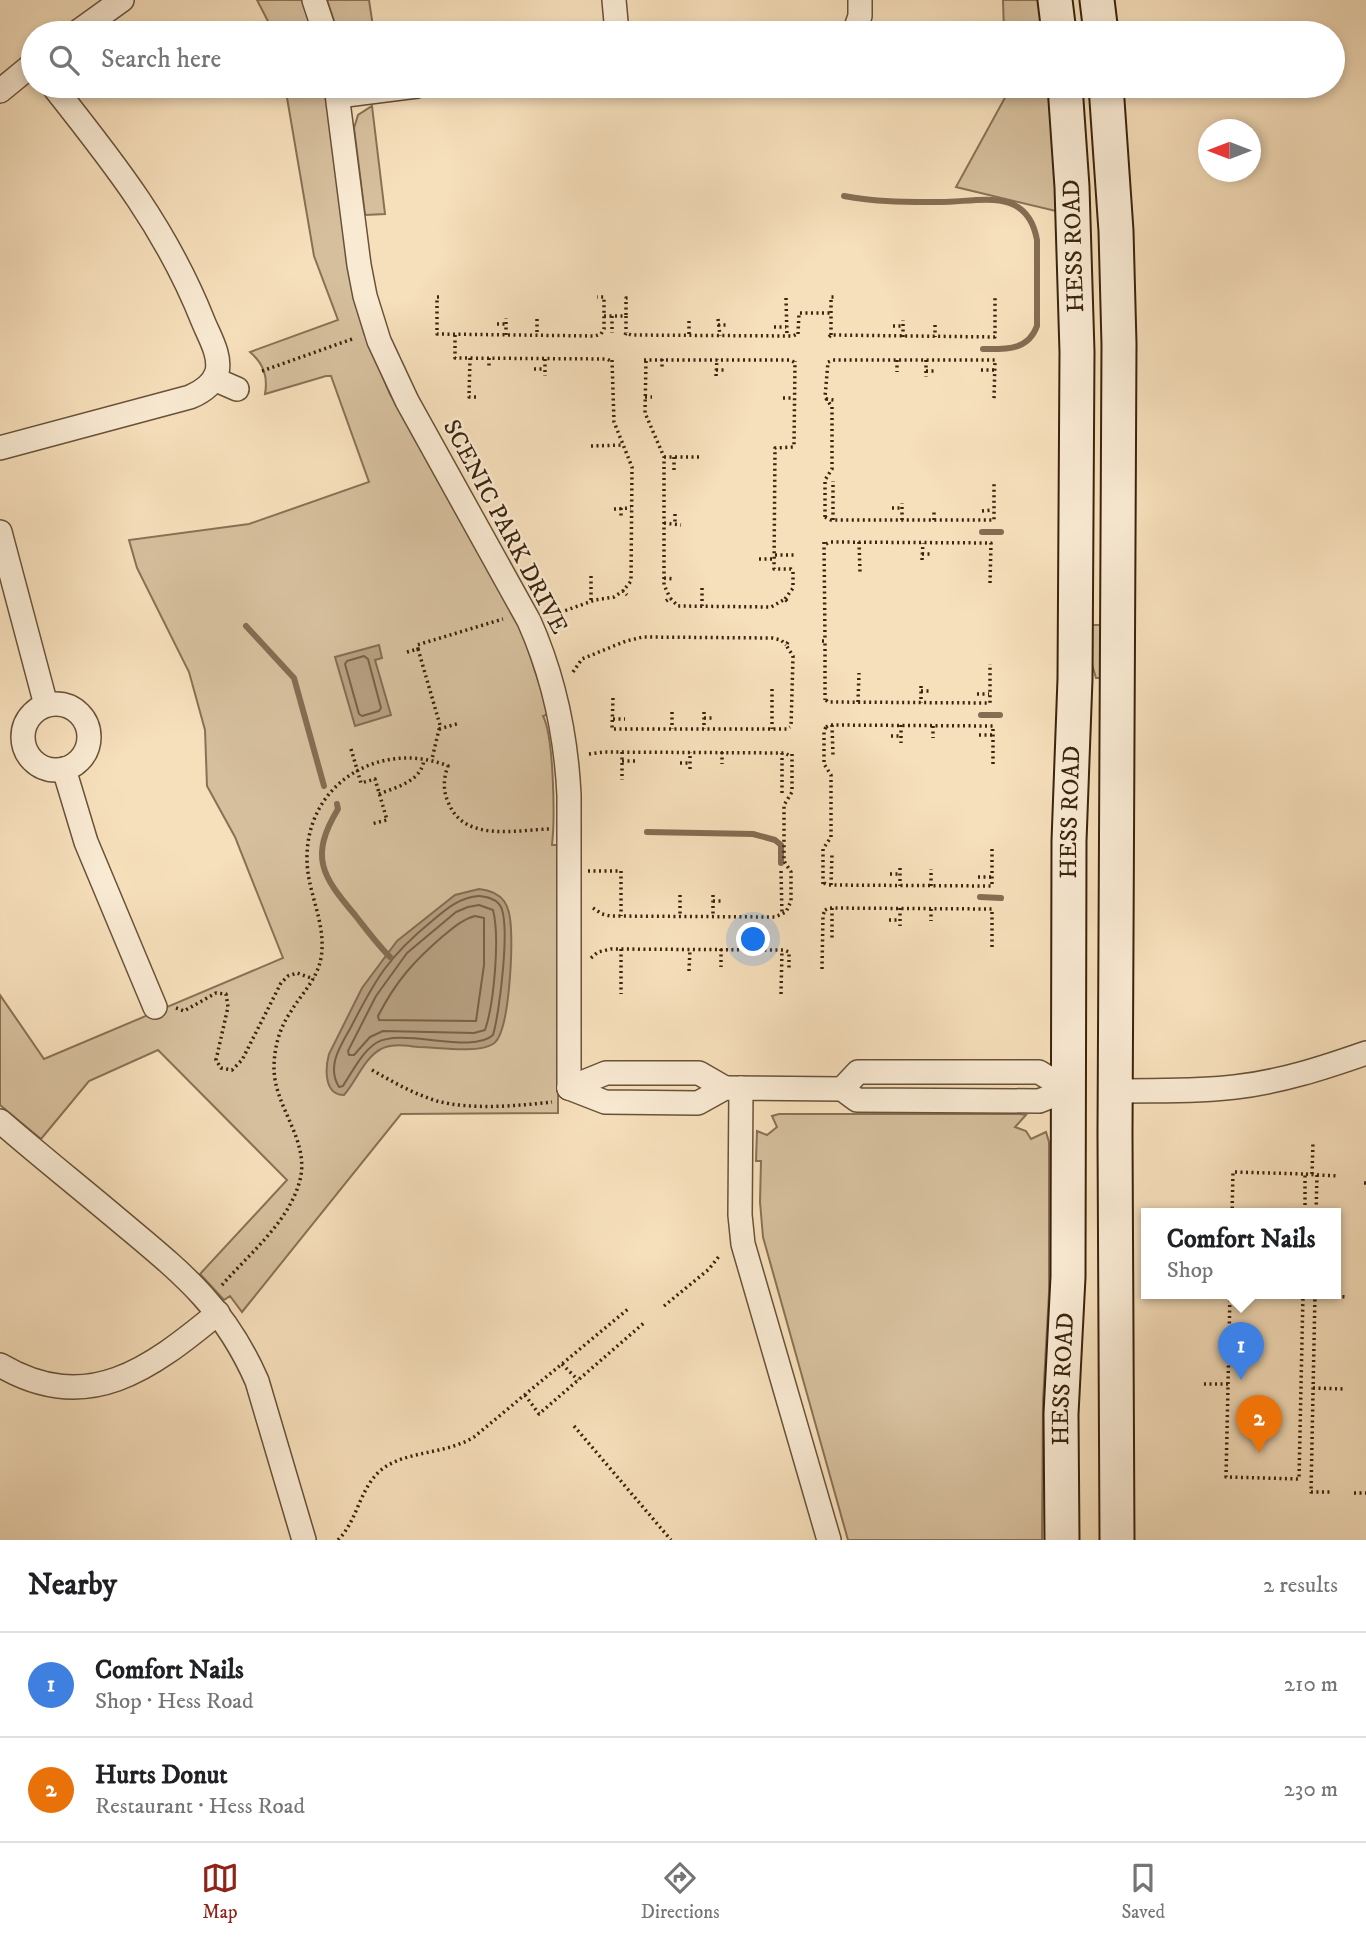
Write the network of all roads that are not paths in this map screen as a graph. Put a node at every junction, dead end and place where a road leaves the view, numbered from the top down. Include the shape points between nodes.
1 (122, 0) edge
2 (314, 0) edge
3 (614, 0) edge
4 (860, 0) edge
5 (1055, 0) edge
6 (1097, 0) edge
7 (93, 21) edge
8 (321, 21) edge
9 (616, 21) edge
10 (858, 21) edge
11 (1058, 21) edge
12 (1100, 21) edge
13 (21, 74) edge
14 (0, 91) edge
15 (62, 98) edge
16 (338, 98) edge
17 (1066, 98) edge
18 (1108, 98) edge
19 (214, 379) junction
20 (237, 389) dead end
21 (0, 448) edge
22 (0, 532) edge
23 (46, 705) junction
24 (64, 769) junction
25 (163, 1005) road end
26 (1366, 1052) edge
27 (733, 1088) junction
28 (1068, 1090) junction
29 (1116, 1091) junction
30 (0, 1122) edge
31 (218, 1313) junction
32 (0, 1365) edge
33 (301, 1539) edge
34 (829, 1540) edge
35 (1062, 1540) edge
36 (1116, 1540) edge

1 - 7 street
2 - 8 street
3 - 9 street
4 - 10 street
5 - 11 main road
6 - 12 main road
13 - 14 street
15 - 19 street via 127,180 171,251 215,350
16 - 27 street, SCENIC PARK DRIVE via 359,265 379,341 407,401 529,621 559,711 569,795 569,1088 606,1073 699,1073
17 - 28 main road, HESS ROAD via 1077,321
18 - 29 main road, HESS ROAD via 1119,344
19 - 20 street
19 - 21 street via 190,397
22 - 23 street
23 - 24 street via 27,721 24,746 40,766
23 - 24 street via 70,707 87,724 87,749
24 - 25 street via 86,842
26 - 29 street via 1254,1085
27 - 28 street via 842,1089 858,1072 1039,1072
27 - 34 street via 742,1237
28 - 29 main road
28 - 35 main road, HESS ROAD
29 - 36 main road, HESS ROAD
30 - 31 street via 178,1270
31 - 32 street via 156,1362 113,1381 82,1386 50,1384
31 - 33 street via 257,1381

